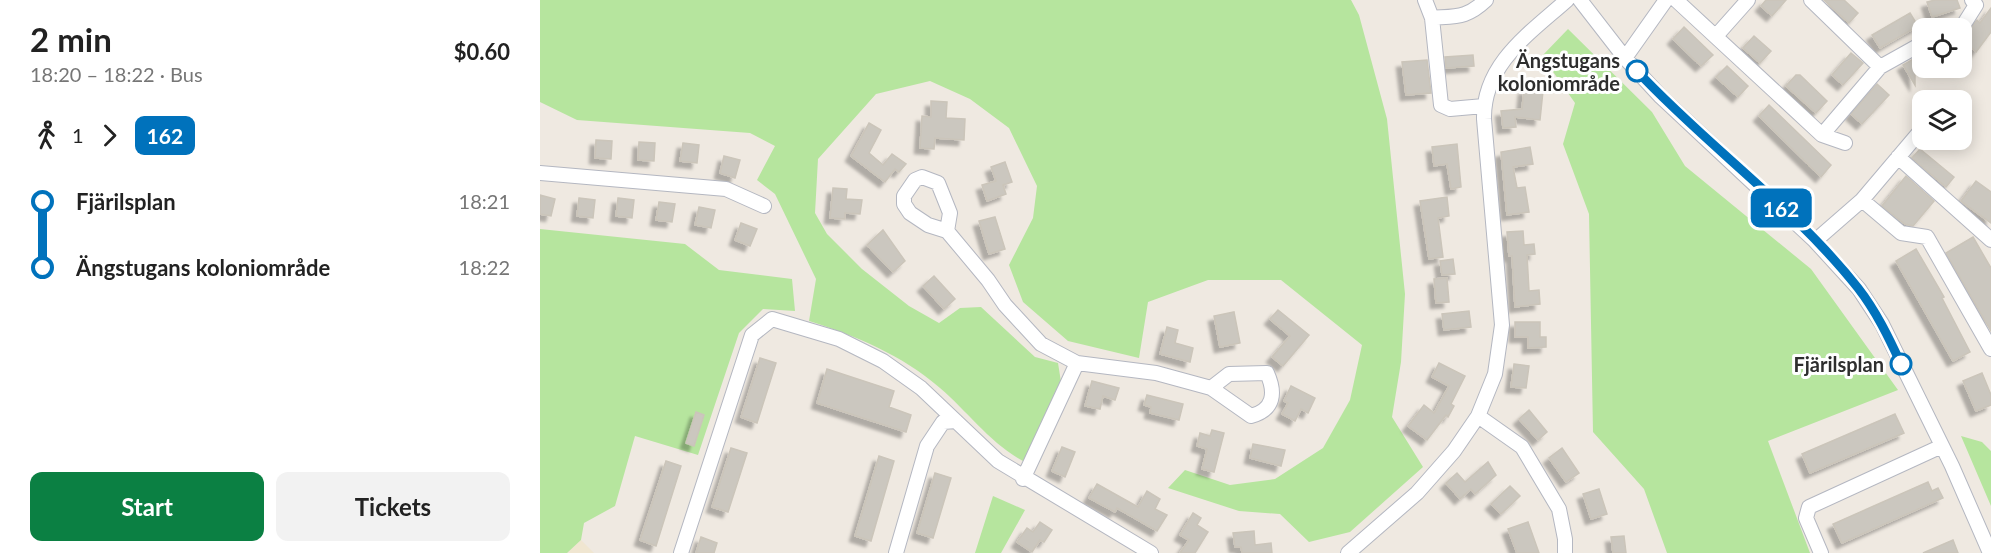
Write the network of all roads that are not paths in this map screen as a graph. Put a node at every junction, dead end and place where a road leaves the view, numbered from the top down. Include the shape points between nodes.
1 (1425, 0) edge
2 (1486, 0) edge
3 (1567, 0) edge
4 (1580, 0) edge
5 (1665, 0) edge
6 (1676, 0) edge
7 (1748, 0) edge
8 (1811, 0) edge
9 (1972, 0) edge
10 (1432, 18) junction
11 (1968, 18) edge
12 (1716, 36) junction
13 (1912, 49) edge
14 (1625, 58) junction
15 (1880, 67) junction
16 (1484, 106) junction
17 (1822, 135) junction
18 (1912, 141) edge
19 (1845, 143) dead end
20 (1898, 157) junction
21 (540, 173) edge
22 (1862, 200) junction
23 (764, 206) dead end
24 (947, 231) dead end
25 (1991, 240) edge
26 (1815, 241) junction
27 (1991, 350) edge
28 (1077, 363) junction
29 (1211, 388) dead end
30 (1478, 416) junction
31 (956, 421) junction
32 (1942, 446) junction
33 (1023, 479) junction
34 (681, 553) edge
35 (896, 553) edge
36 (1151, 553) edge
37 (1348, 553) edge
38 (1565, 553) edge
39 (1821, 553) edge
40 (1990, 553) edge

1 - 10 street
2 - 10 street via 1466,15
3 - 16 street via 1505,56 1487,88
4 - 14 street
5 - 14 street
6 - 12 street
7 - 12 street
8 - 15 street
9 - 11 street via 1976,5
10 - 16 street via 1441,105 1450,109
12 - 17 street
13 - 15 street
14 - 26 street via 1661,97
15 - 17 street
16 - 30 street via 1502,325 1495,374
17 - 19 street
18 - 20 street
20 - 22 street
20 - 25 street
21 - 23 street via 726,189
22 - 26 street
22 - 27 street via 1901,233 1927,237
24 - 28 street via 1041,344
26 - 32 street via 1859,289 1882,324
28 - 29 street via 1156,373
28 - 33 street
30 - 37 street via 1417,493
30 - 38 street via 1522,447 1558,509 1566,539
31 - 33 street
31 - 34 street via 921,388 883,361 839,339 772,319 752,335
31 - 35 street via 943,422 927,446
32 - 39 street via 1809,507 1806,518
32 - 40 street
33 - 36 street

